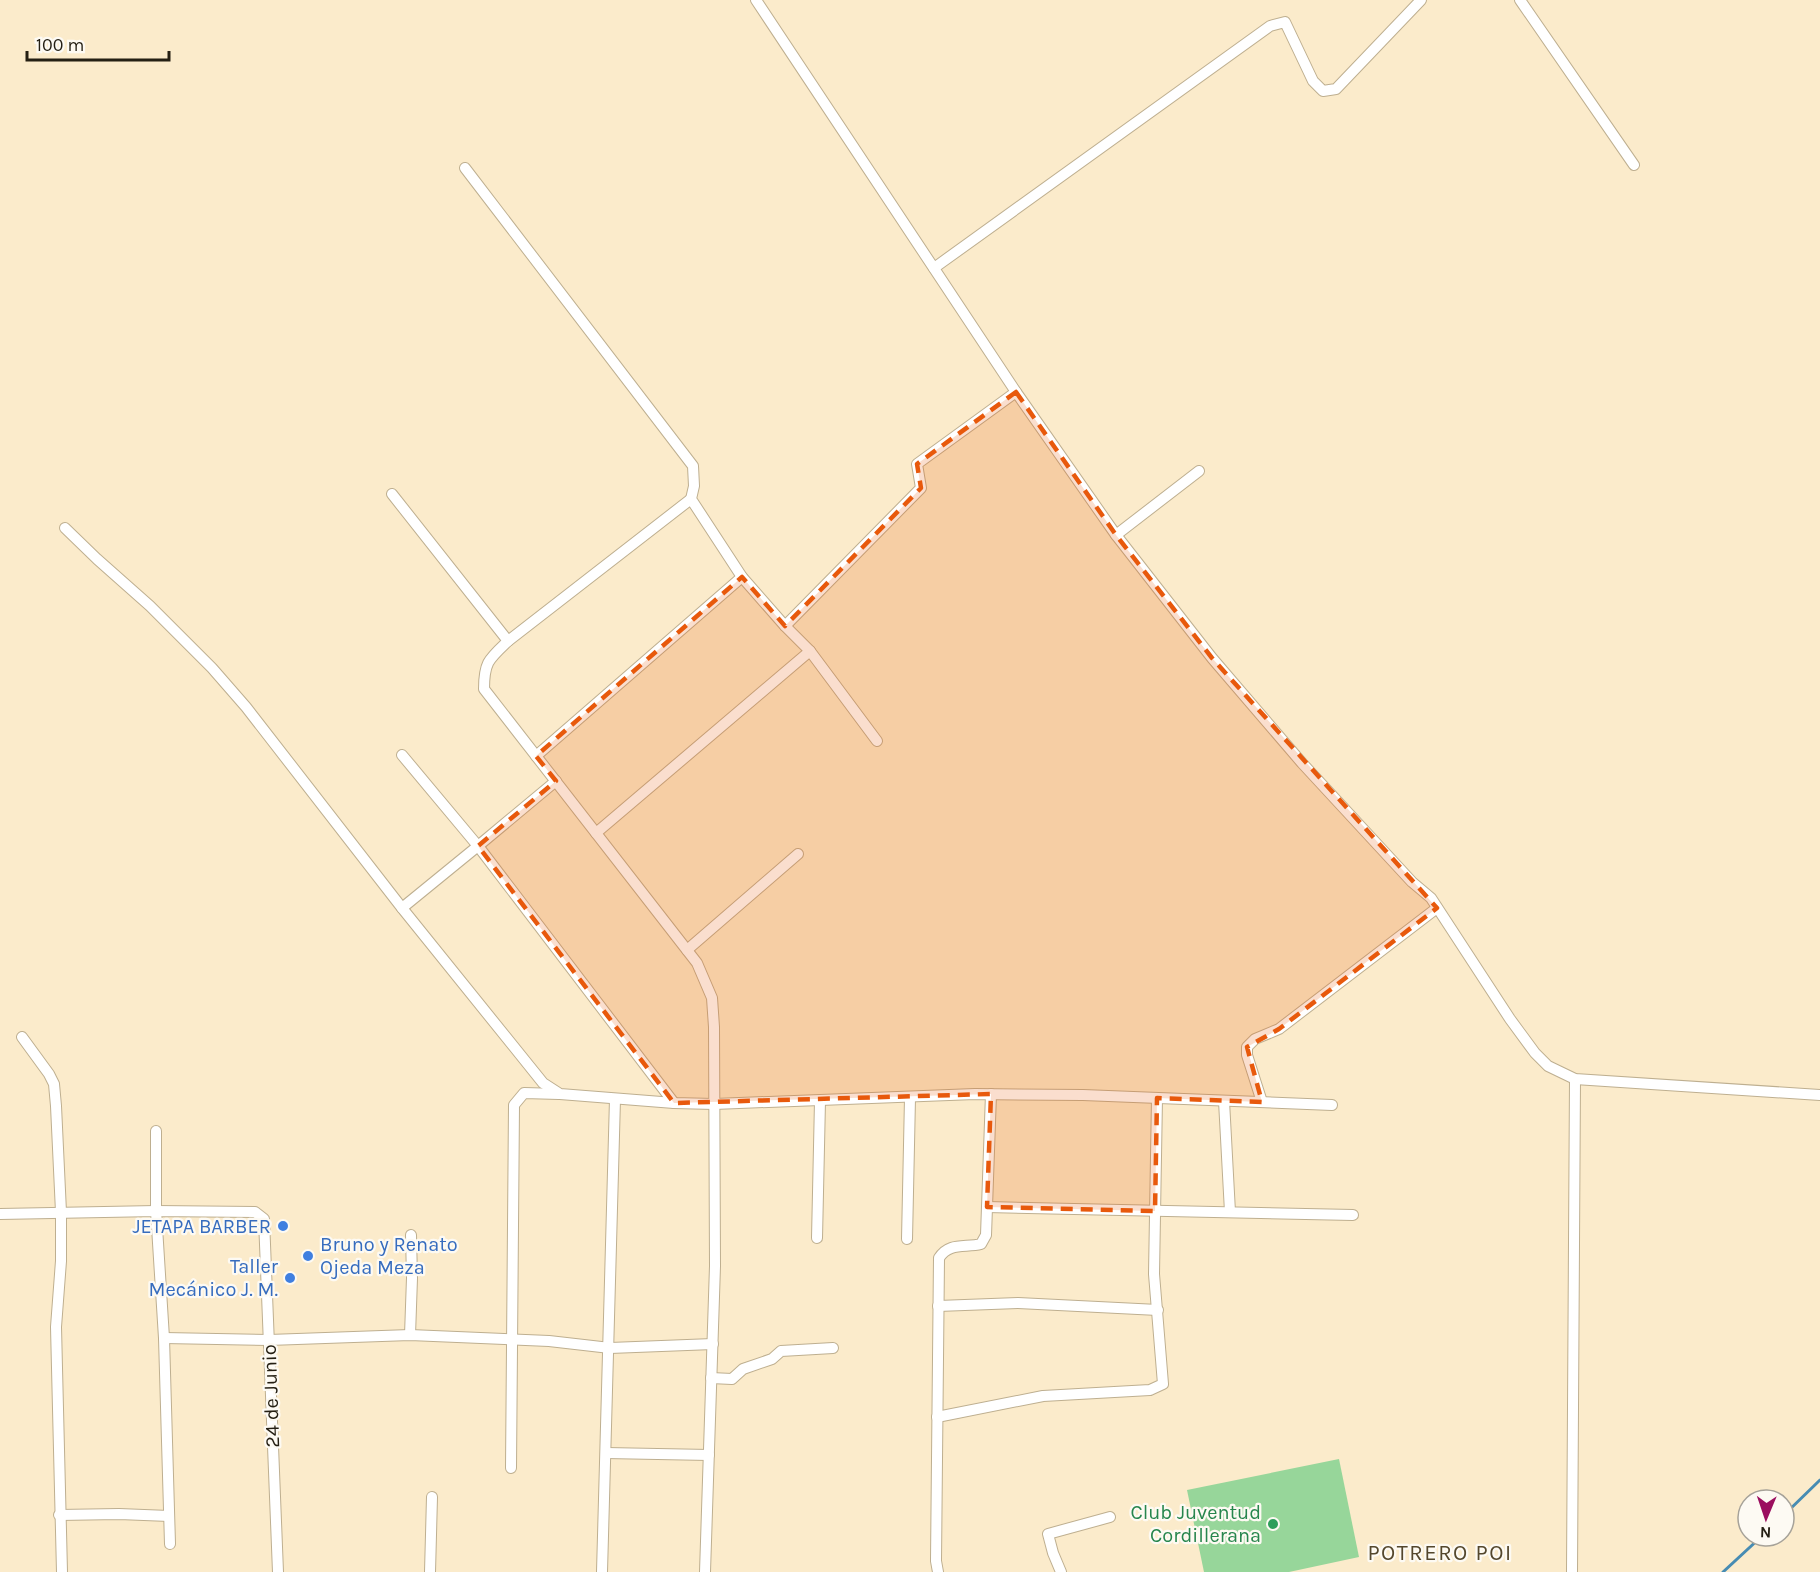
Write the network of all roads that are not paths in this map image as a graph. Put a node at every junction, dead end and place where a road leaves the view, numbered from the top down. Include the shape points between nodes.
1 (756, 0) edge
2 (1421, 0) edge
3 (1520, 0) edge
4 (1634, 165) dead end
5 (465, 168) dead end
6 (934, 268) junction
7 (1016, 392) junction
8 (1199, 471) dead end
9 (392, 494) dead end
10 (691, 499) junction
11 (65, 528) dead end
12 (1116, 535) junction
13 (742, 577) junction
14 (785, 626) junction
15 (508, 641) junction
16 (810, 651) junction
17 (877, 741) dead end
18 (402, 755) dead end
19 (536, 756) junction
20 (556, 781) junction
21 (596, 833) junction
22 (478, 846) junction
23 (798, 854) dead end
24 (402, 908) junction
25 (1437, 908) junction
26 (687, 950) junction
27 (22, 1037) dead end
28 (1575, 1079) junction
29 (560, 1094) junction
30 (991, 1094) junction
31 (1820, 1095) edge
32 (910, 1098) junction
33 (1157, 1098) junction
34 (615, 1099) junction
35 (819, 1101) junction
36 (1224, 1101) junction
37 (1262, 1102) junction
38 (674, 1103) junction
39 (714, 1104) junction
40 (1332, 1105) dead end
41 (156, 1131) dead end
42 (987, 1207) junction
43 (156, 1211) junction
44 (1155, 1211) junction
45 (61, 1212) junction
46 (1230, 1212) junction
47 (0, 1214) edge
48 (1353, 1215) dead end
49 (411, 1235) dead end
50 (817, 1238) dead end
51 (907, 1239) dead end
52 (938, 1306) junction
53 (1158, 1310) junction
54 (410, 1335) junction
55 (164, 1338) junction
56 (512, 1339) junction
57 (269, 1340) junction
58 (713, 1344) junction
59 (609, 1348) junction
60 (833, 1348) dead end
61 (711, 1377) junction
62 (937, 1417) junction
63 (606, 1453) junction
64 (709, 1455) junction
65 (511, 1468) dead end
66 (432, 1497) dead end
67 (59, 1515) junction
68 (169, 1516) junction
69 (1110, 1517) dead end
70 (170, 1544) dead end
71 (62, 1572) edge
72 (278, 1572) edge
73 (430, 1572) edge
74 (603, 1572) edge
75 (705, 1572) edge
76 (938, 1572) edge
77 (1061, 1572) edge
78 (1572, 1572) edge

1 - 6 street
2 - 6 street via 1336,89 1323,91 1313,81 1286,22 1270,26
3 - 4 street
5 - 10 street via 693,466
6 - 7 street
7 - 12 street
7 - 14 street via 917,464 921,488
8 - 12 street
9 - 15 street
10 - 13 street
10 - 15 street
11 - 24 street via 212,668
12 - 25 street via 1212,658 1302,764
13 - 14 street
13 - 19 street
14 - 16 street
15 - 19 street via 489,658 484,689
16 - 17 street
16 - 21 street
18 - 22 street
19 - 20 street
20 - 21 street
20 - 22 street
21 - 26 street
22 - 24 street
22 - 38 street
23 - 26 street
24 - 29 street via 543,1083
25 - 28 street via 1535,1053 1548,1066
25 - 37 street via 1279,1029 1255,1039 1247,1047
26 - 39 street via 712,998
27 - 45 street via 54,1084
28 - 31 street
28 - 78 street
29 - 34 street
29 - 56 street via 525,1093 514,1105
30 - 32 street
30 - 33 street
30 - 42 street
32 - 35 street
32 - 51 street
33 - 36 street
33 - 44 street
34 - 38 street
34 - 59 street
35 - 39 street
35 - 50 street
36 - 37 street
36 - 46 street
37 - 40 street
38 - 39 street
39 - 58 street
41 - 43 street
42 - 44 street
42 - 52 street via 986,1235 981,1245 944,1250 939,1258
43 - 45 street
43 - 55 street
43 - 57 street, 24 de Junio via 255,1212 264,1220
44 - 46 street
44 - 53 street
45 - 47 street
45 - 67 street via 62,1261 56,1327
46 - 48 street
49 - 54 street
52 - 53 street via 1018,1304
52 - 62 street
53 - 62 street via 1163,1384 1150,1390 1043,1396
54 - 56 street
54 - 57 street
55 - 57 street
55 - 68 street
56 - 59 street
56 - 65 street
57 - 72 street, 24 de Junio
58 - 59 street
58 - 61 street
59 - 63 street
60 - 61 street via 781,1352 743,1369 732,1379
61 - 64 street
62 - 76 street
63 - 64 street
63 - 74 street
64 - 75 street
66 - 73 street
67 - 68 street
67 - 71 street
68 - 70 street
69 - 77 street via 1048,1534

